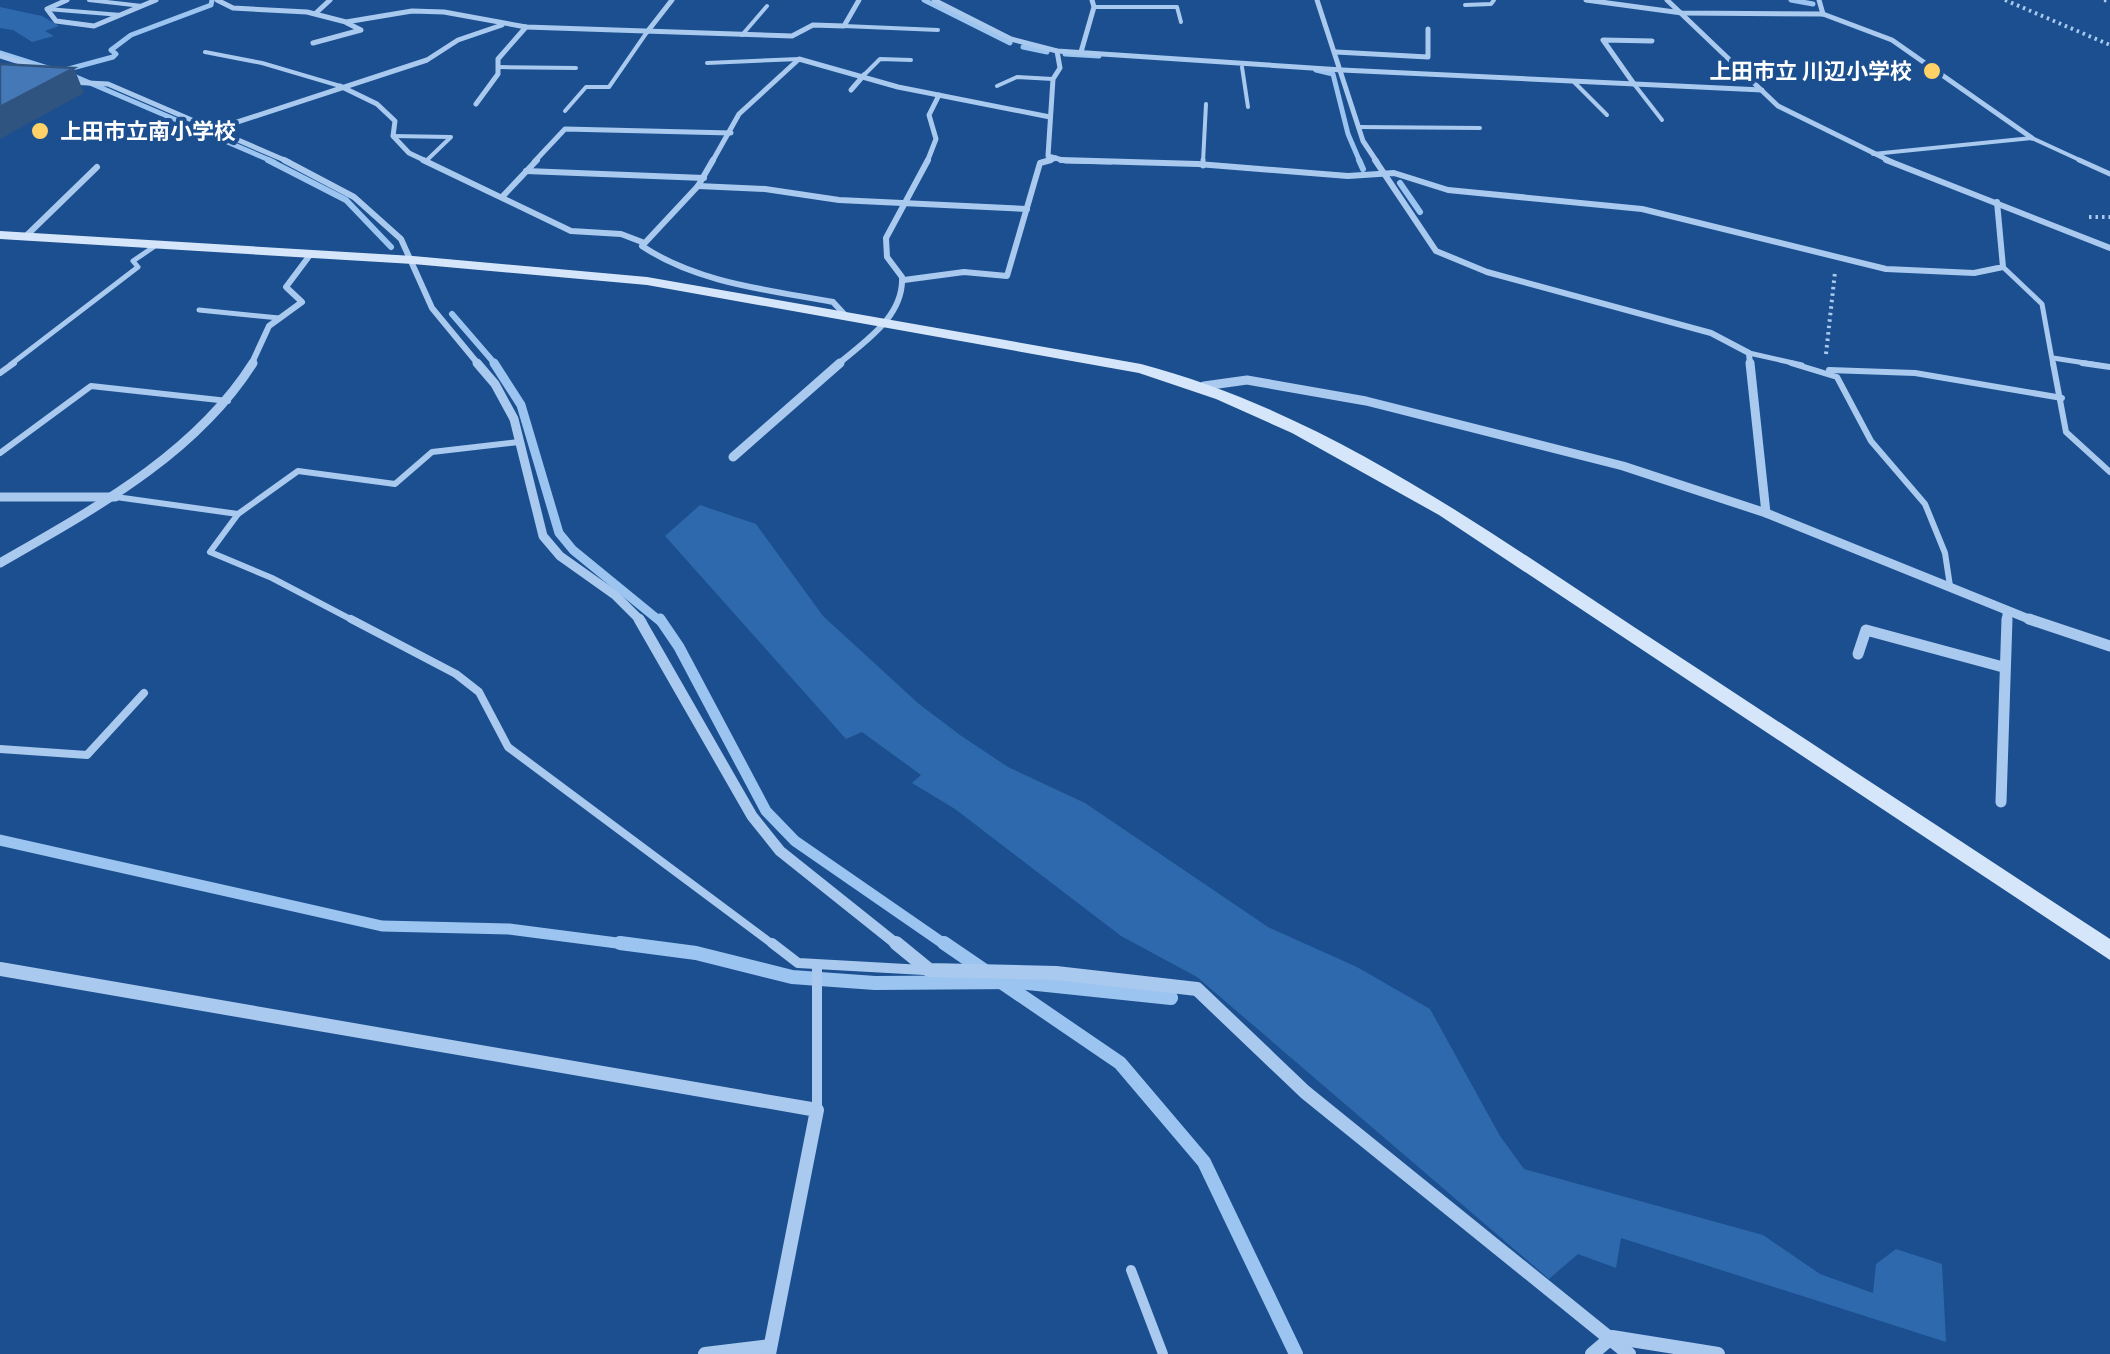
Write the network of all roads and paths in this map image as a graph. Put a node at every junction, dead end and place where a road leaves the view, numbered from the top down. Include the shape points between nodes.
1 (67, 0) edge
2 (88, 0) edge
3 (156, 0) edge
4 (217, 0) edge
5 (330, 0) edge
6 (421, 0) edge
7 (672, 0) edge
8 (859, 0) edge
9 (934, 0) edge
10 (1316, 0) edge
11 (1494, 0) edge
12 (1586, 0) edge
13 (1667, 0) edge
14 (1819, 0) edge
15 (2005, 0) edge
16 (1093, 3) edge
17 (1465, 5) dead end
18 (142, 6) junction
19 (767, 6) dead end
20 (47, 9) junction
21 (412, 11) junction
22 (316, 13) junction
23 (1682, 13) junction
24 (1823, 14) junction
25 (121, 15) junction
26 (346, 22) junction
27 (1182, 22) dead end
28 (503, 25) junction
29 (844, 26) junction
30 (526, 27) junction
31 (1428, 29) dead end
32 (938, 30) dead end
33 (647, 32) junction
34 (742, 35) junction
35 (792, 36) junction
36 (1652, 42) dead end
37 (314, 43) dead end
38 (2110, 45) edge
39 (1057, 51) junction
40 (205, 52) dead end
41 (1080, 52) junction
42 (1336, 52) junction
43 (0, 56) edge
44 (799, 60) junction
45 (911, 60) dead end
46 (707, 62) dead end
47 (1242, 64) junction
48 (498, 67) junction
49 (576, 68) dead end
50 (43, 70) junction
51 (1342, 70) junction
52 (17, 74) edge
53 (864, 75) junction
54 (1053, 79) junction
55 (1574, 82) junction
56 (1634, 84) junction
57 (340, 86) junction
58 (997, 86) dead end
59 (852, 90) dead end
60 (1762, 90) junction
61 (939, 95) junction
62 (476, 104) dead end
63 (1206, 104) dead end
64 (1248, 107) dead end
65 (564, 111) dead end
66 (1607, 115) dead end
67 (1050, 117) junction
68 (1662, 120) dead end
69 (1359, 127) junction
70 (1466, 128) junction
71 (1480, 128) dead end
72 (216, 130) junction
73 (731, 132) junction
74 (394, 136) junction
75 (2032, 138) junction
76 (1472, 140) dead end
77 (1872, 154) junction
78 (1056, 158) junction
79 (426, 161) junction
80 (1203, 166) junction
81 (97, 167) dead end
82 (526, 172) junction
83 (1382, 174) junction
84 (2110, 174) edge
85 (704, 178) junction
86 (698, 186) junction
87 (502, 197) junction
88 (1998, 202) junction
89 (905, 203) junction
90 (1027, 209) junction
91 (0, 235) edge
92 (25, 237) junction
93 (642, 242) junction
94 (155, 246) junction
95 (2110, 248) edge
96 (310, 255) junction
97 (1836, 259) junction
98 (413, 260) junction
99 (2003, 266) junction
100 (904, 280) junction
101 (199, 310) dead end
102 (846, 315) junction
103 (279, 318) junction
104 (886, 322) junction
105 (1750, 352) junction
106 (2054, 358) junction
107 (2110, 367) edge
108 (1824, 370) junction
109 (0, 373) edge
110 (1204, 386) junction
111 (2062, 398) junction
112 (229, 401) junction
113 (519, 442) junction
114 (0, 452) edge
115 (733, 458) dead end
116 (2110, 472) edge
117 (116, 496) junction
118 (0, 497) edge
119 (1766, 513) junction
120 (238, 514) junction
121 (0, 563) edge
122 (1950, 586) junction
123 (2007, 612) junction
124 (2110, 646) edge
125 (1858, 654) dead end
126 (2002, 667) junction
127 (144, 693) dead end
128 (0, 750) edge
129 (2001, 802) dead end
130 (2110, 951) edge
131 (817, 965) junction
132 (0, 970) edge
133 (929, 970) junction
134 (818, 1110) junction
135 (1131, 1270) dead end
136 (1612, 1337) junction
137 (770, 1350) edge
138 (705, 1354) edge
139 (1162, 1354) edge
140 (1592, 1354) edge
141 (1629, 1354) edge
142 (1718, 1354) edge

1 - 20 street
2 - 18 lane
3 - 18 street
4 - 22 street via 233,8
5 - 22 street
6 - 21 street
7 - 33 street
8 - 29 street
9 - 39 street via 1011,40
10 - 42 street
11 - 17 lane
12 - 23 street
13 - 23 street
14 - 24 street
15 - 38 path
16 - 27 lane via 1177,7
16 - 41 street
18 - 25 street
19 - 34 lane
20 - 25 lane
20 - 25 street via 66,25 94,26
21 - 26 street
21 - 28 street
22 - 26 street
23 - 24 street
23 - 60 street
24 - 75 street via 1892,40
26 - 37 street via 361,30
28 - 30 street
28 - 57 street via 458,40 427,60
29 - 32 lane
29 - 35 street via 813,25
30 - 33 street
30 - 48 street
31 - 42 street via 1428,57
33 - 34 street
33 - 65 lane via 609,87 586,88
34 - 35 street
35 - 44 street
36 - 56 street via 1602,40
39 - 41 street
39 - 54 street via 1060,68
40 - 57 lane
41 - 47 street
42 - 51 street
43 - 50 street
44 - 46 lane
44 - 53 street
44 - 73 street via 738,114
45 - 53 lane via 880,59
47 - 51 street
47 - 64 lane
48 - 49 lane
48 - 62 street
50 - 52 street
50 - 72 street via 72,83 108,84
51 - 55 street
51 - 69 street
53 - 59 street
53 - 61 street
54 - 58 lane via 1017,78
54 - 67 street
55 - 56 street
55 - 66 lane
56 - 60 street
56 - 68 lane
57 - 72 street
57 - 74 street via 389,114
60 - 77 street via 1778,106
61 - 67 street
61 - 89 street via 929,115 935,147
63 - 80 lane
67 - 78 street via 1048,156
69 - 70 lane
69 - 83 street
70 - 71 lane
70 - 76 lane
72 - 98 street via 354,197
73 - 82 street via 564,128
73 - 85 street
74 - 79 street
74 - 79 lane via 451,137
75 - 77 lane
75 - 84 lane
77 - 88 street
78 - 80 street
78 - 90 street via 1040,163
79 - 87 street
80 - 83 street
81 - 92 street
82 - 85 street
82 - 87 street
83 - 97 street via 1448,190 1642,209
83 - 105 street via 1436,251 1711,333
85 - 86 street
86 - 89 street
86 - 93 street
87 - 93 street via 571,231
88 - 95 street
88 - 99 street
89 - 90 street
89 - 100 street via 884,247
90 - 100 street via 1007,276 964,272
91 - 92 street
92 - 94 street
93 - 102 street via 665,260 833,302
94 - 96 street
94 - 109 lane via 133,262 138,268
96 - 98 street
96 - 103 street via 286,287 302,302
97 - 99 street via 1931,274
97 - 108 path
98 - 102 street via 646,281
98 - 113 street via 432,308 495,384
99 - 106 lane via 2042,304
100 - 104 street
101 - 103 lane
102 - 104 street
103 - 112 street via 268,326
104 - 110 street
104 - 115 street
105 - 108 lane
105 - 119 street
106 - 107 lane
106 - 111 lane
108 - 111 lane via 1915,372
108 - 122 lane via 1837,378 1871,441 1924,504 1945,553
110 - 119 street via 1247,380 1366,401 1623,466
110 - 130 street via 1347,452 1445,511
111 - 116 lane via 2066,432
112 - 114 lane via 91,386
112 - 117 street
113 - 120 lane via 432,452 395,484 298,471
113 - 133 street via 542,536 644,624 761,828 780,852
117 - 118 street
117 - 120 lane
117 - 121 street
119 - 122 street
120 - 131 lane via 210,552 456,674 479,692 508,747 798,963
122 - 123 street
123 - 124 street
123 - 126 street
125 - 126 street via 1866,630
126 - 129 street
127 - 128 lane via 87,755
131 - 133 lane
131 - 134 lane
132 - 134 street
133 - 136 street via 1056,973 1197,989 1305,1092
134 - 137 street
135 - 139 lane
136 - 140 street
136 - 141 street
136 - 142 street
137 - 138 street

